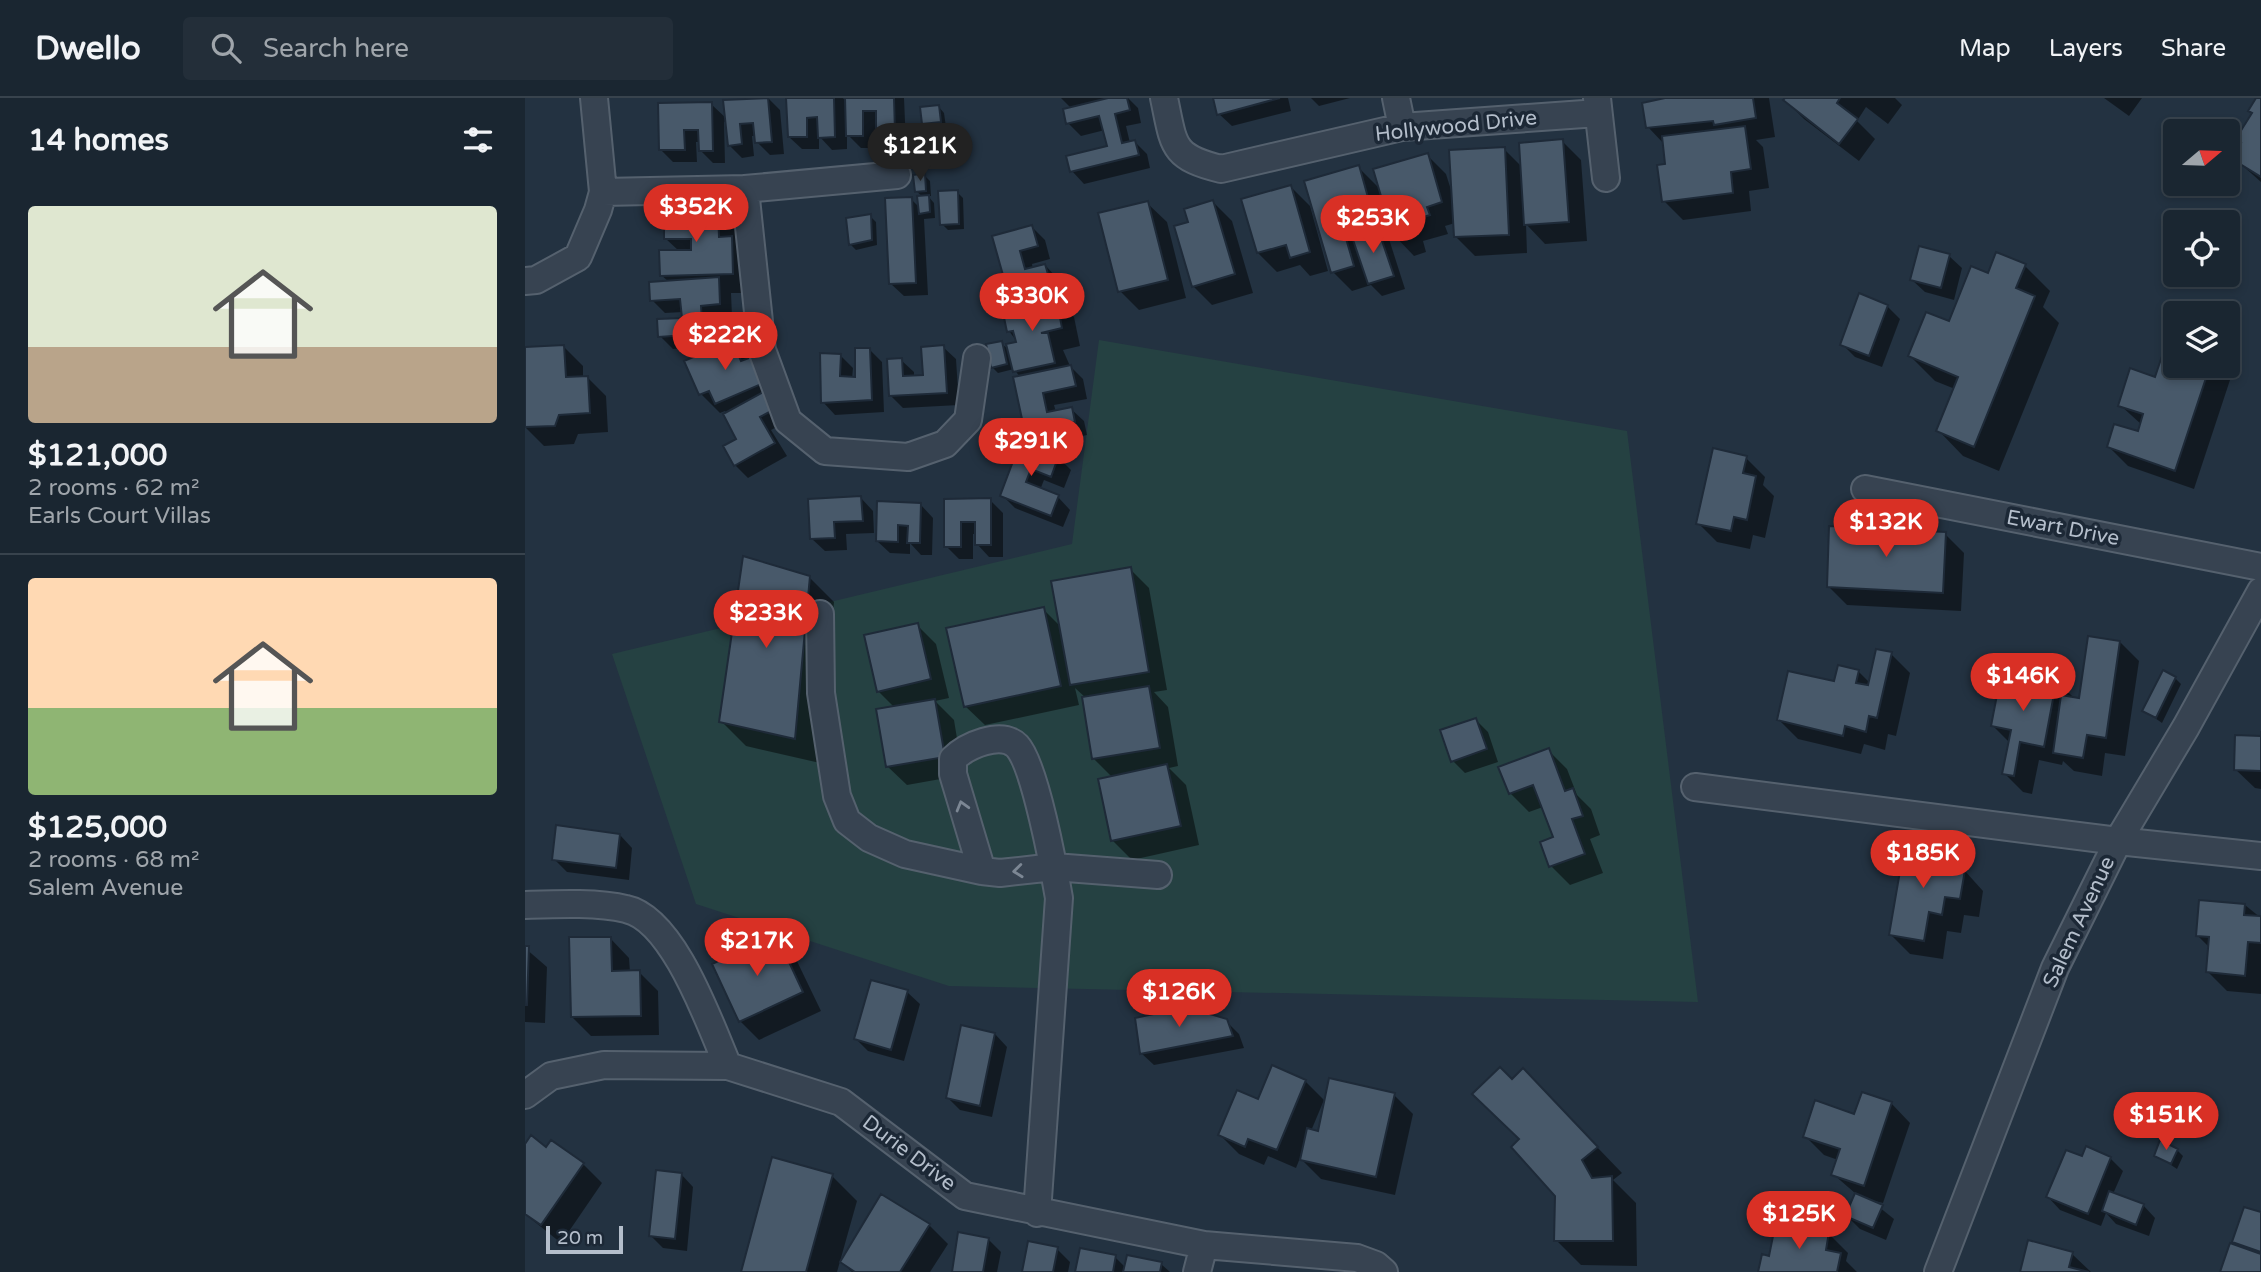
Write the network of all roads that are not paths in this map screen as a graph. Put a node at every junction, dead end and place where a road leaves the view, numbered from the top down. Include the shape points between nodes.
1 (594, 98) edge
2 (1164, 98) edge
3 (1396, 98) edge
4 (1597, 105) edge
5 (1402, 127) junction
6 (897, 175) dead end
7 (1606, 178) dead end
8 (745, 189) junction
9 (603, 192) junction
10 (525, 281) edge
11 (977, 358) dead end
12 (1865, 489) dead end
13 (2261, 567) edge
14 (2261, 591) edge
15 (820, 614) dead end
16 (1695, 788) dead end
17 (2118, 841) junction
18 (2261, 856) edge
19 (1054, 867) junction
20 (982, 871) junction
21 (1159, 874) dead end
22 (525, 905) edge
23 (728, 1066) junction
24 (525, 1095) edge
25 (1037, 1213) junction
26 (1204, 1245) junction
27 (1197, 1272) edge
28 (1384, 1272) edge
29 (1938, 1272) edge

1 - 9 street
2 - 5 street, Hollywood Drive via 1174,144 1192,162 1221,169
3 - 5 street
4 - 5 street, Hollywood Drive
4 - 7 street
6 - 8 street
8 - 9 street
8 - 11 street via 762,349 788,421 825,451 908,457 945,444 968,420
9 - 10 street via 578,257 536,280
12 - 13 street, Ewart Drive
14 - 17 street, Salem Avenue
15 - 20 street via 821,693 837,796 847,821 869,838 905,854
16 - 17 street
17 - 18 street
17 - 29 street, Salem Avenue via 2055,968
19 -> 20 street
20 -> 19 street via 953,774 953,759 998,738 1010,740 1025,757
19 - 21 street
19 - 25 street via 1058,933
22 - 23 street via 627,909 644,916 683,963
23 - 24 street, Durie Drive via 604,1065 551,1076
23 - 25 street, Durie Drive via 841,1102 965,1196
25 - 26 street, Durie Drive
26 - 27 street
26 - 28 street, Durie Drive via 1357,1258

